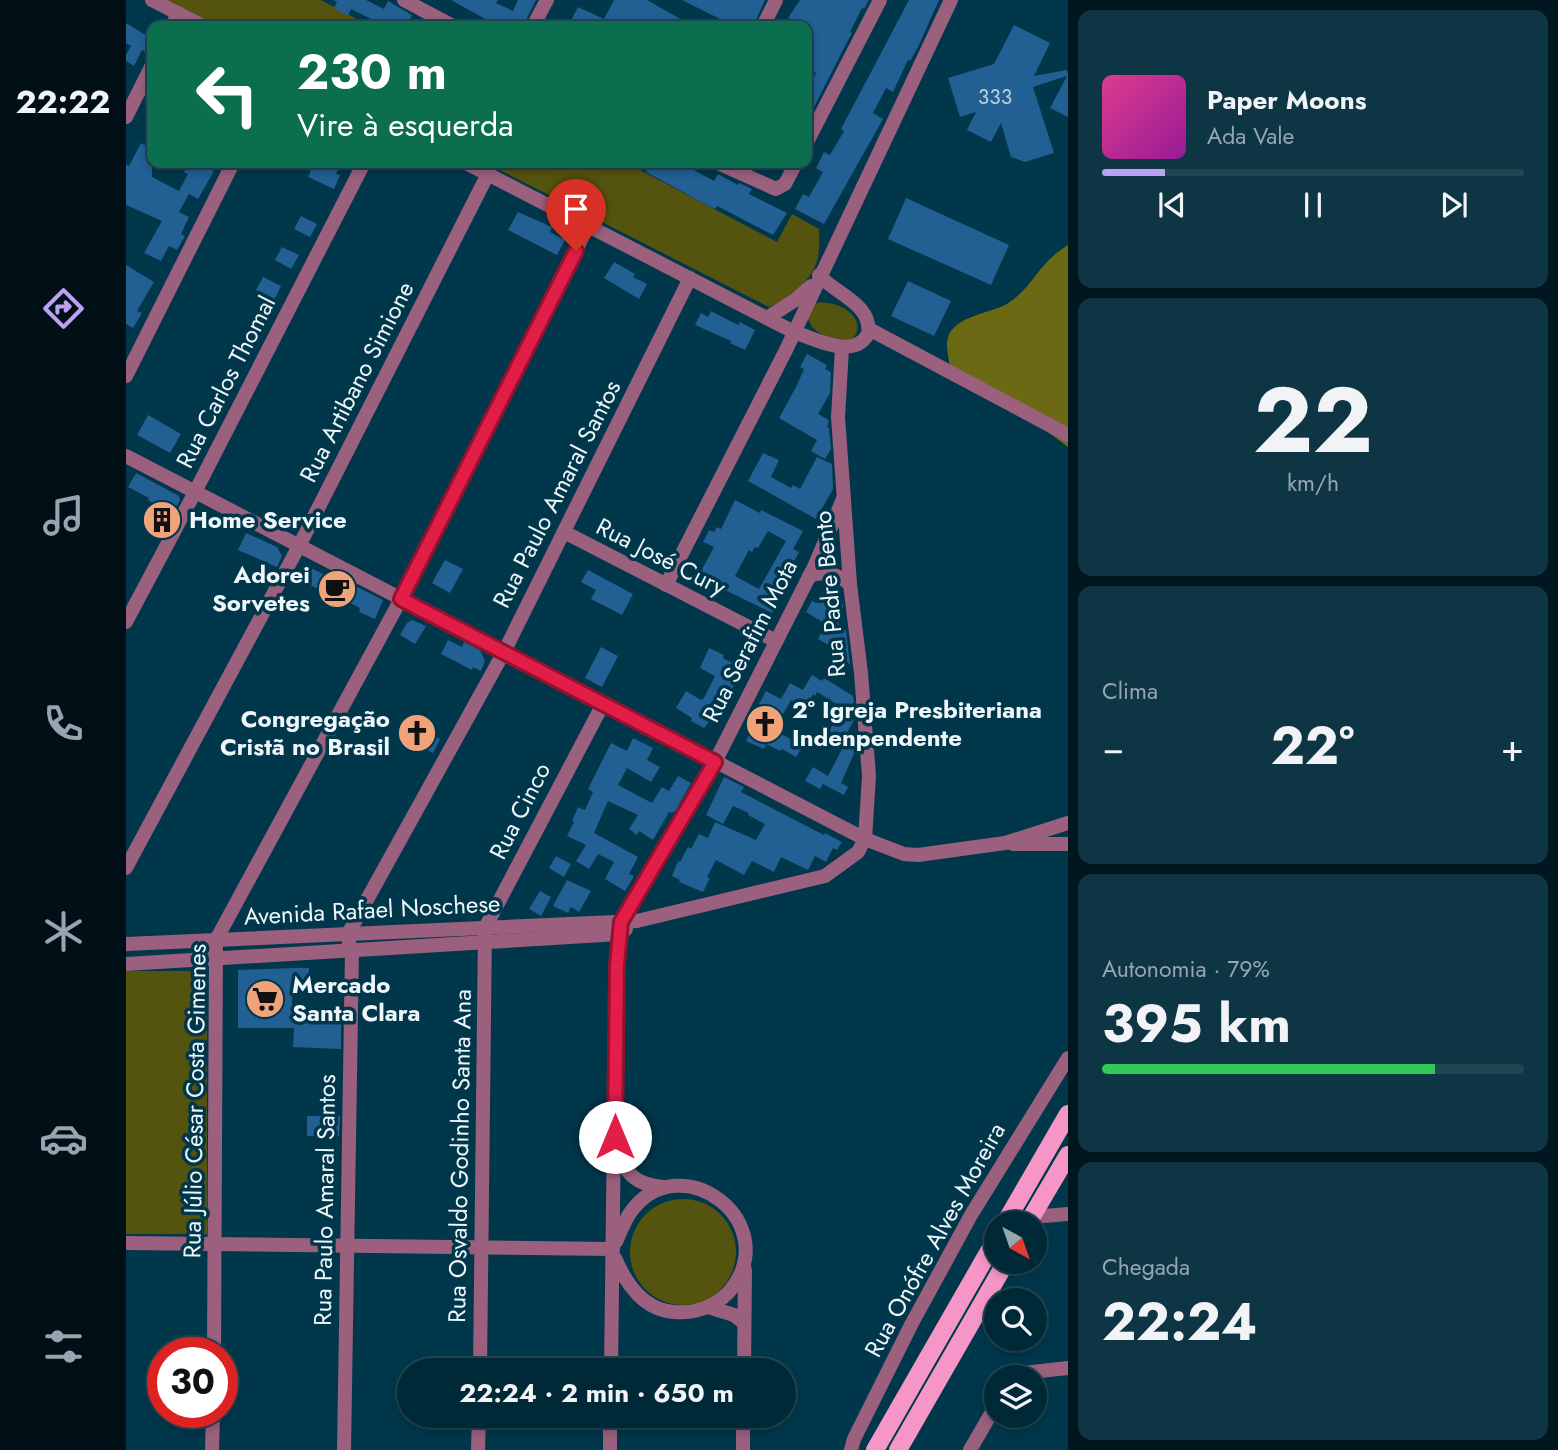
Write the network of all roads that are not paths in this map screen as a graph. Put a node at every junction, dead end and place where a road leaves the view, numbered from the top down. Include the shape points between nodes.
1 (152, 0) edge
2 (404, 0) edge
3 (547, 0) edge
4 (776, 0) edge
5 (880, 0) edge
6 (951, 0) edge
7 (175, 20) edge
8 (444, 21) edge
9 (536, 21) edge
10 (766, 21) edge
11 (147, 75) edge
12 (126, 117) edge
13 (812, 132) edge
14 (230, 168) edge
15 (360, 168) edge
16 (477, 168) edge
17 (729, 168) edge
18 (793, 168) edge
19 (488, 174) junction
20 (588, 226) junction
21 (690, 278) junction
22 (818, 278) junction
23 (767, 318) junction
24 (869, 329) junction
25 (794, 332) junction
26 (842, 348) junction
27 (126, 376) edge
28 (1068, 435) edge
29 (126, 456) edge
30 (195, 492) junction
31 (844, 498) junction
32 (564, 532) junction
33 (299, 546) junction
34 (809, 576) junction
35 (666, 584) junction
36 (850, 584) junction
37 (401, 599) junction
38 (126, 622) edge
39 (776, 641) junction
40 (503, 652) junction
41 (603, 704) junction
42 (715, 762) junction
43 (1068, 823) edge
44 (865, 839) junction
45 (1005, 843) junction
46 (1068, 844) edge
47 (126, 868) edge
48 (620, 928) junction
49 (348, 934) junction
50 (485, 935) junction
51 (216, 940) junction
52 (126, 944) edge
53 (351, 951) junction
54 (218, 959) junction
55 (126, 964) edge
56 (1068, 1058) edge
57 (1068, 1114) edge
58 (615, 1137) junction
59 (1068, 1155) edge
60 (676, 1186) junction
61 (1012, 1211) edge
62 (1035, 1211) edge
63 (1068, 1214) edge
64 (1047, 1217) edge
65 (126, 1243) edge
66 (216, 1244) junction
67 (348, 1246) junction
68 (482, 1248) junction
69 (613, 1250) junction
70 (746, 1251) junction
71 (984, 1260) edge
72 (999, 1274) edge
73 (708, 1307) junction
74 (744, 1323) junction
75 (214, 1337) edge
76 (480, 1358) edge
77 (611, 1358) edge
78 (744, 1358) edge
79 (1068, 1368) edge
80 (1047, 1371) edge
81 (984, 1426) edge
82 (213, 1428) edge
83 (479, 1428) edge
84 (610, 1428) edge
85 (743, 1428) edge
86 (212, 1450) edge
87 (344, 1450) edge
88 (478, 1450) edge
89 (610, 1450) edge
90 (743, 1450) edge
91 (851, 1450) edge
92 (875, 1450) edge
93 (898, 1450) edge
94 (970, 1450) edge

1 - 7 street
2 - 8 street
3 - 9 street
4 - 10 street
5 - 13 street
6 - 22 street
11 - 12 street
14 - 27 street
15 - 30 street, Rua Carlos Thomal
16 - 19 street
17 - 18 street via 776,189 785,184
19 - 20 street
19 - 33 street, Rua Artibano Simione
20 - 21 street
20 - 37 street, Rua Júlio César Costa Gimenes
21 - 23 street
21 - 32 street, Rua Paulo Amaral Santos
22 - 23 street
22 - 24 street via 866,315
22 - 25 street
23 - 25 street
24 - 26 street via 865,340
24 - 28 street
25 - 26 street
25 - 35 street
26 - 31 street, Rua Padre Bento via 838,416
29 - 30 street
30 - 33 street
30 - 38 street, Rua Carlos Thomal
31 - 34 street, Rua Serafim Mota
31 - 36 street, Rua Padre Bento
32 - 35 street, Rua José Cury
32 - 40 street, Rua Paulo Amaral Santos
33 - 37 street
33 - 47 street, Rua Artibano Simione
34 - 36 street via 831,574
34 - 39 street, Rua Serafim Mota
35 - 39 street, Rua José Cury
36 - 44 street, Rua Padre Bento via 869,776
37 - 40 street
37 - 51 street, Rua Júlio César Costa Gimenes
39 - 42 street, Rua Serafim Mota
40 - 41 street
40 - 49 street, Rua Paulo Amaral Santos
41 - 42 street
41 - 50 street, Rua Cinco
42 - 44 street
42 - 48 street, Rua Serafim Mota
43 - 45 street
44 - 45 street via 913,855
44 - 48 street via 858,852 825,876
45 - 46 street
48 - 50 street, Avenida Rafael Noschese
48 - 58 street, Rua Serafim Mota
49 - 50 street, Avenida Rafael Noschese
49 - 51 street, Avenida Rafael Noschese
49 - 53 street, Rua Paulo Amaral Santos
50 - 53 street, Avenida Rafael Noschese
50 - 68 street, Rua Osvaldo Godinho Santa Ana
51 - 52 street, Avenida Rafael Noschese
51 - 54 street, Rua Júlio César Costa Gimenes
53 - 54 street, Avenida Rafael Noschese
53 - 67 street, Rua Paulo Amaral Santos
54 - 55 street, Avenida Rafael Noschese
54 - 66 street, Rua Júlio César Costa Gimenes
56 - 91 street, Rua Onófre Alves Moreira via 971,1215
57 - 61 main road
58 - 60 street via 623,1165 632,1177 650,1186
58 - 69 street, Rua Serafim Mota
59 - 62 main road
60 - 69 street via 642,1200 630,1213
60 - 70 street via 702,1190 725,1203 744,1233
63 - 64 street
65 - 66 street
66 - 67 street
66 - 75 street, Rua Júlio César Costa Gimenes
67 - 68 street
67 - 87 street, Rua Paulo Amaral Santos
68 - 69 street
68 - 76 street, Rua Osvaldo Godinho Santa Ana
69 - 73 street via 628,1283 654,1307 672,1312
69 - 77 street, Rua Serafim Mota
70 - 73 street via 735,1284
70 - 74 street
71 - 92 main road
72 - 93 main road
73 - 74 street
74 - 78 street
79 - 80 street
81 - 94 street
82 - 86 street
83 - 88 street
84 - 89 street
85 - 90 street

